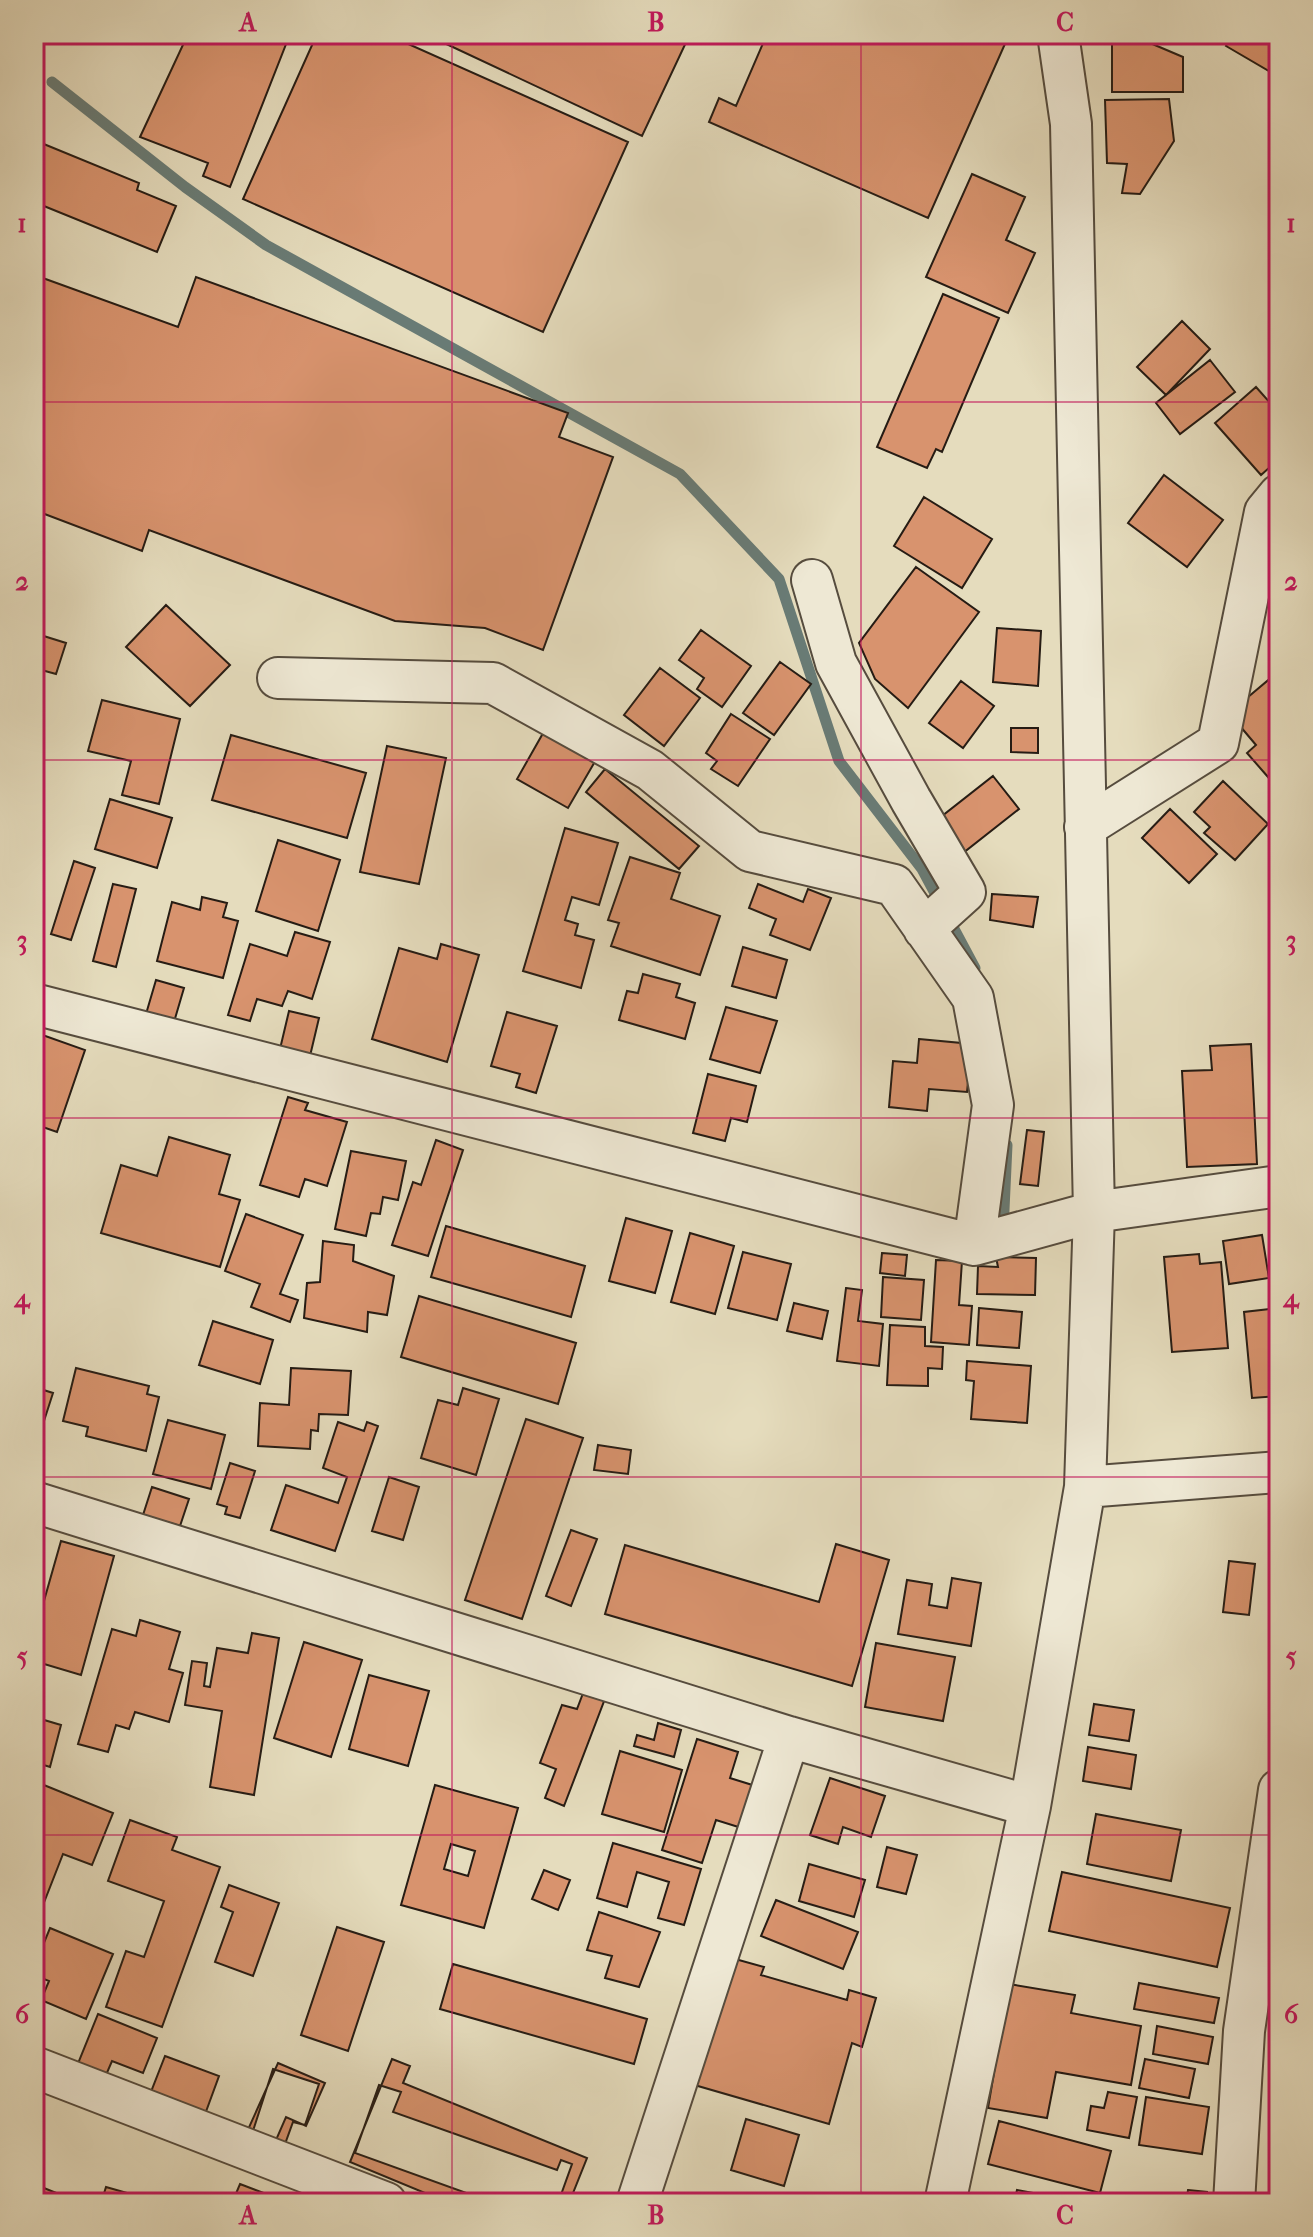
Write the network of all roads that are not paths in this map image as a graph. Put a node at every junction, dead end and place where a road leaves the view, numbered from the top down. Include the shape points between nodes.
1 (1058, 34) edge
2 (1279, 495) edge
3 (812, 580) dead end
4 (278, 678) dead end
5 (1085, 827) junction
6 (924, 929) junction
7 (34, 1004) edge
8 (1279, 1186) edge
9 (1094, 1212) junction
10 (974, 1245) junction
11 (1279, 1472) edge
12 (1085, 1487) junction
13 (34, 1502) edge
14 (789, 1737) junction
15 (1279, 1790) edge
16 (1030, 1806) junction
17 (34, 2067) edge
18 (386, 2203) edge
19 (637, 2203) edge
20 (945, 2203) edge
21 (1234, 2203) edge

1 - 5 street via 1071,124
2 - 5 street via 1265,512 1218,743
3 - 6 street via 836,663 965,892
4 - 6 street via 493,683 650,770 750,851 894,885
5 - 9 street
6 - 10 street via 973,998 993,1105
7 - 10 street
8 - 9 street
9 - 10 street
9 - 12 street
11 - 12 street
12 - 16 street
13 - 14 street
14 - 16 street
14 - 19 street
15 - 21 street via 1244,2031
16 - 20 street
17 - 18 street

